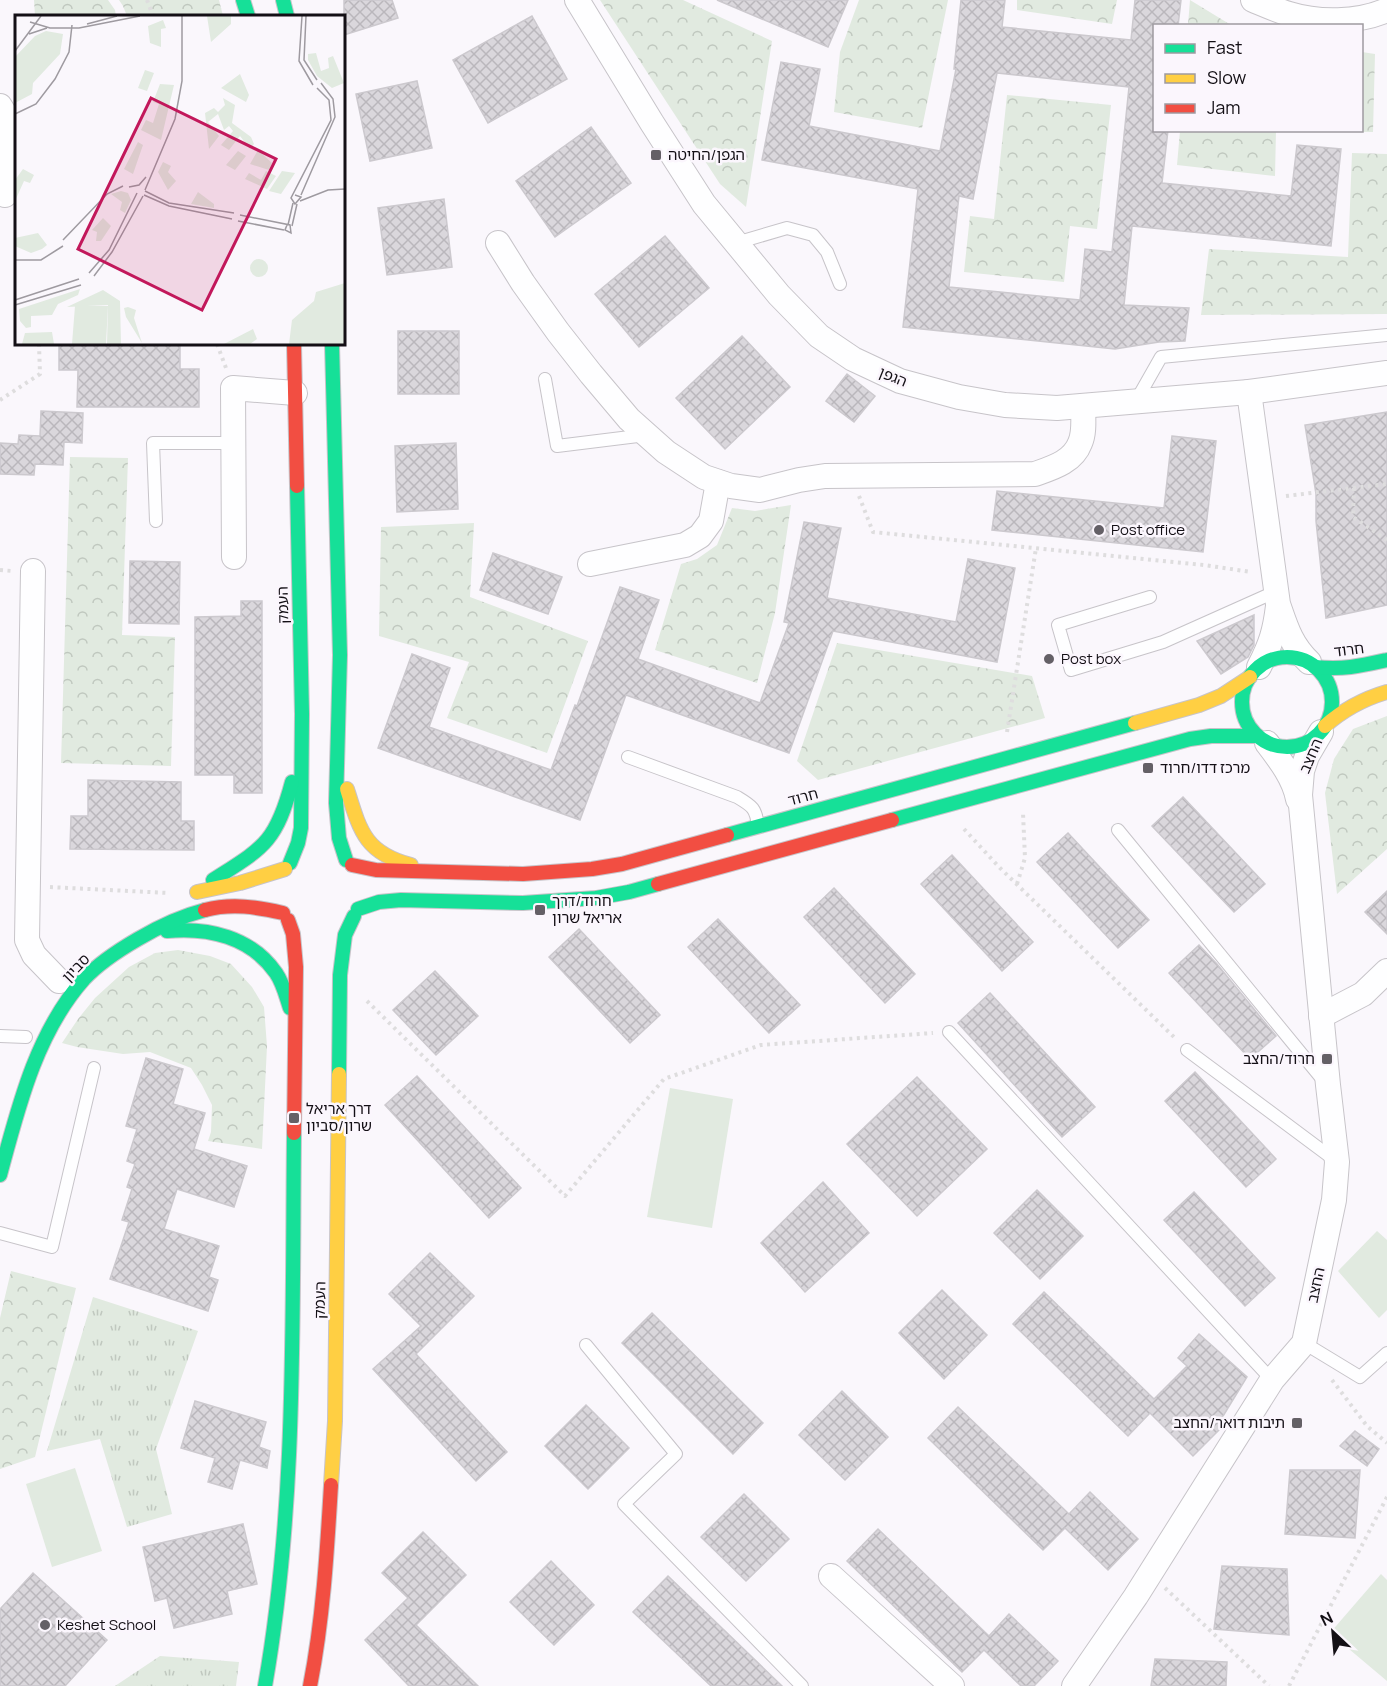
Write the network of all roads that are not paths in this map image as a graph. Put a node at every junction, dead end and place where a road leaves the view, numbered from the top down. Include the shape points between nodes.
1 (243, 0) edge
2 (283, 0) edge
3 (577, 0) edge
4 (1253, 0) edge
5 (1387, 10) edge
6 (248, 15) edge
7 (288, 15) edge
8 (0, 106) edge
9 (5, 195) dead end
10 (498, 243) dead end
11 (736, 243) junction
12 (840, 284) dead end
13 (1387, 335) edge
14 (294, 345) edge
15 (333, 345) edge
16 (1387, 373) edge
17 (545, 379) dead end
18 (1249, 392) junction
19 (295, 393) junction
20 (1136, 401) junction
21 (1083, 406) junction
22 (647, 435) junction
23 (233, 443) junction
24 (718, 482) junction
25 (156, 521) dead end
26 (234, 557) dead end
27 (590, 564) dead end
28 (33, 571) dead end
29 (1276, 590) junction
30 (1150, 597) dead end
31 (1387, 660) edge
32 (1312, 665) junction
33 (1254, 672) junction
34 (1387, 692) edge
35 (1323, 729) junction
36 (302, 733) junction
37 (1262, 740) junction
38 (628, 758) dead end
39 (338, 761) junction
40 (1302, 816) junction
41 (758, 826) junction
42 (1118, 830) dead end
43 (311, 852) dead end
44 (329, 852) dead end
45 (349, 862) junction
46 (285, 871) junction
47 (445, 872) junction
48 (438, 901) junction
49 (359, 902) junction
50 (283, 912) junction
51 (395, 914) dead end
52 (304, 930) dead end
53 (334, 932) dead end
54 (139, 937) junction
55 (358, 940) dead end
56 (1387, 971) edge
57 (340, 975) junction
58 (57, 983) dead end
59 (1321, 1016) junction
60 (295, 1029) junction
61 (949, 1032) road end
62 (0, 1036) edge
63 (26, 1037) dead end
64 (1187, 1050) road end
65 (93, 1068) dead end
66 (1328, 1085) junction
67 (1337, 1162) junction
68 (0, 1175) edge
69 (0, 1233) edge
70 (1304, 1343) junction
71 (586, 1346) dead end
72 (1387, 1353) edge
73 (1272, 1380) junction
74 (831, 1576) dead end
75 (265, 1686) edge
76 (310, 1686) edge
77 (802, 1686) edge
78 (952, 1686) edge
79 (1074, 1686) edge

1 - 6 main road
2 - 7 main road
3 - 11 street, הגפן via 704,204
4 - 5 street via 1290,14 1336,21
8 - 9 street via 8,119
10 - 22 street via 558,332 629,419
11 - 12 lane via 787,228 813,235 827,252
11 - 21 street, הגפן via 779,296 819,336 853,359 900,381 959,398 1005,405
13 - 20 lane via 1161,357
14 - 19 main road, העמק
15 - 39 main road via 340,655
16 - 18 street, הגפן
17 - 22 lane via 557,446
18 - 20 street, הגפן
18 - 29 street
19 - 23 street via 233,388
19 - 36 main road, העמק
20 - 21 street, הגפן
21 - 24 street via 1080,444 1059,466 1035,474 825,476 760,490
22 - 24 street via 666,452
23 - 25 lane via 153,443
23 - 26 street
24 - 27 street via 711,521 700,536 685,545
28 - 58 street via 27,940
29 - 30 lane via 1163,642 1071,670 1058,625
29 - 32 street via 1290,637
29 - 33 street via 1274,634
31 - 32 main road, חרוד via 1353,669
32 - 33 main road via 1294,657 1281,657 1265,662
32 - 35 main road via 1329,686 1332,701
33 - 37 main road via 1244,685 1241,700 1245,721
33 - 41 main road, חרוד via 1221,696 1199,705
34 - 35 main road via 1351,705
35 - 37 main road via 1309,742 1294,747
35 - 40 street, החצב via 1302,771
36 - 46 main road, העמק via 301,828
36 - 46 main road via 287,803 267,842 186,896
37 - 40 street, החצב via 1280,759 1297,791
37 - 48 main road via 1210,736 1190,739 618,894 523,903
38 - 41 lane via 737,797 756,813
39 - 45 main road via 337,822
39 - 47 main road via 354,815 370,845 394,862
40 - 59 street, החצב
41 - 47 main road, חרוד via 592,869 523,874
42 - 66 lane
43 - 46 main road via 300,856
44 - 45 main road, חרוד
45 - 47 main road, חרוד via 376,870
45 - 49 main road via 358,875
48 - 49 main road
48 - 51 main road
49 - 53 main road via 346,925
49 - 57 main road, העמק via 345,934
50 - 52 main road
50 - 54 main road, סביון via 207,908
50 - 60 main road, העמק via 293,934
54 - 60 main road via 183,929 203,930 246,945 264,959 285,989
54 - 68 main road, סביון via 85,978 52,1025 24,1096
55 - 57 main road
56 - 59 street via 1363,994
57 - 76 main road, העמק via 335,1421 326,1560
59 - 66 street, החצב
60 - 75 main road, העמק via 291,1420 282,1557
61 - 73 lane
62 - 63 lane
64 - 67 lane
65 - 69 lane via 52,1247
66 - 67 street, החצב
67 - 70 street, החצב via 1334,1200
70 - 72 lane via 1360,1377
70 - 73 street, החצב
71 - 77 lane via 676,1454 624,1504
73 - 79 street, החצב via 1150,1575
74 - 78 street

